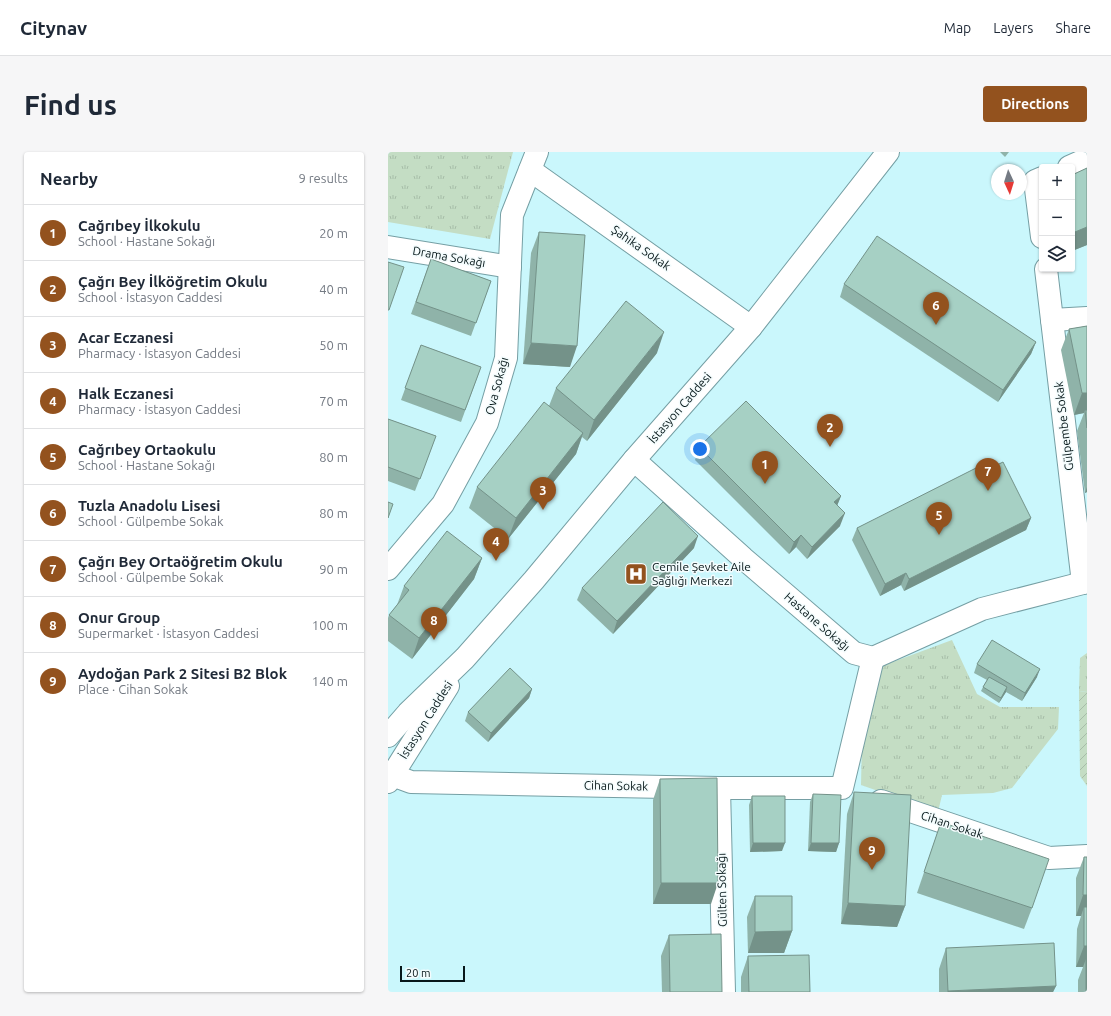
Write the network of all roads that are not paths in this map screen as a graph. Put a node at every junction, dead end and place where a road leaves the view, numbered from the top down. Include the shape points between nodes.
1 (888, 152) edge
2 (1087, 159) edge
3 (534, 161) edge
4 (1075, 164) edge
5 (1040, 200) edge
6 (1042, 236) edge
7 (388, 246) edge
8 (510, 267) junction
9 (1046, 272) edge
10 (1087, 318) edge
11 (1052, 320) junction
12 (751, 326) junction
13 (634, 460) junction
14 (388, 569) edge
15 (1085, 583) edge
16 (464, 658) junction
17 (873, 658) junction
18 (389, 736) edge
19 (390, 778) edge
20 (719, 788) junction
21 (842, 788) junction
22 (1087, 856) edge
23 (724, 992) edge

1 - 12 street, İstasyon Caddesi
2 - 4 street
3 - 8 street, Ova Sokağı via 512,215
3 - 12 street, Şahika Sokak
5 - 6 street
7 - 8 street, Drama Sokağı
8 - 14 street, Ova Sokağı via 506,358 487,423 443,504
9 - 11 street, Gülpembe Sokak
10 - 11 street
11 - 15 street, Gülpembe Sokak
12 - 13 street, İstasyon Caddesi
13 - 16 street, İstasyon Caddesi via 534,580
13 - 17 street, Hastane Sokağı via 854,653
15 - 17 street via 982,609
16 - 18 street, İstasyon Caddesi via 408,713
16 - 19 street, İstasyon Caddesi
17 - 21 street
19 - 20 street, Cihan Sokak via 411,782
20 - 21 street, Cihan Sokak
20 - 23 street, Gülten Sokağı
21 - 22 street, Cihan Sokak via 1049,858

